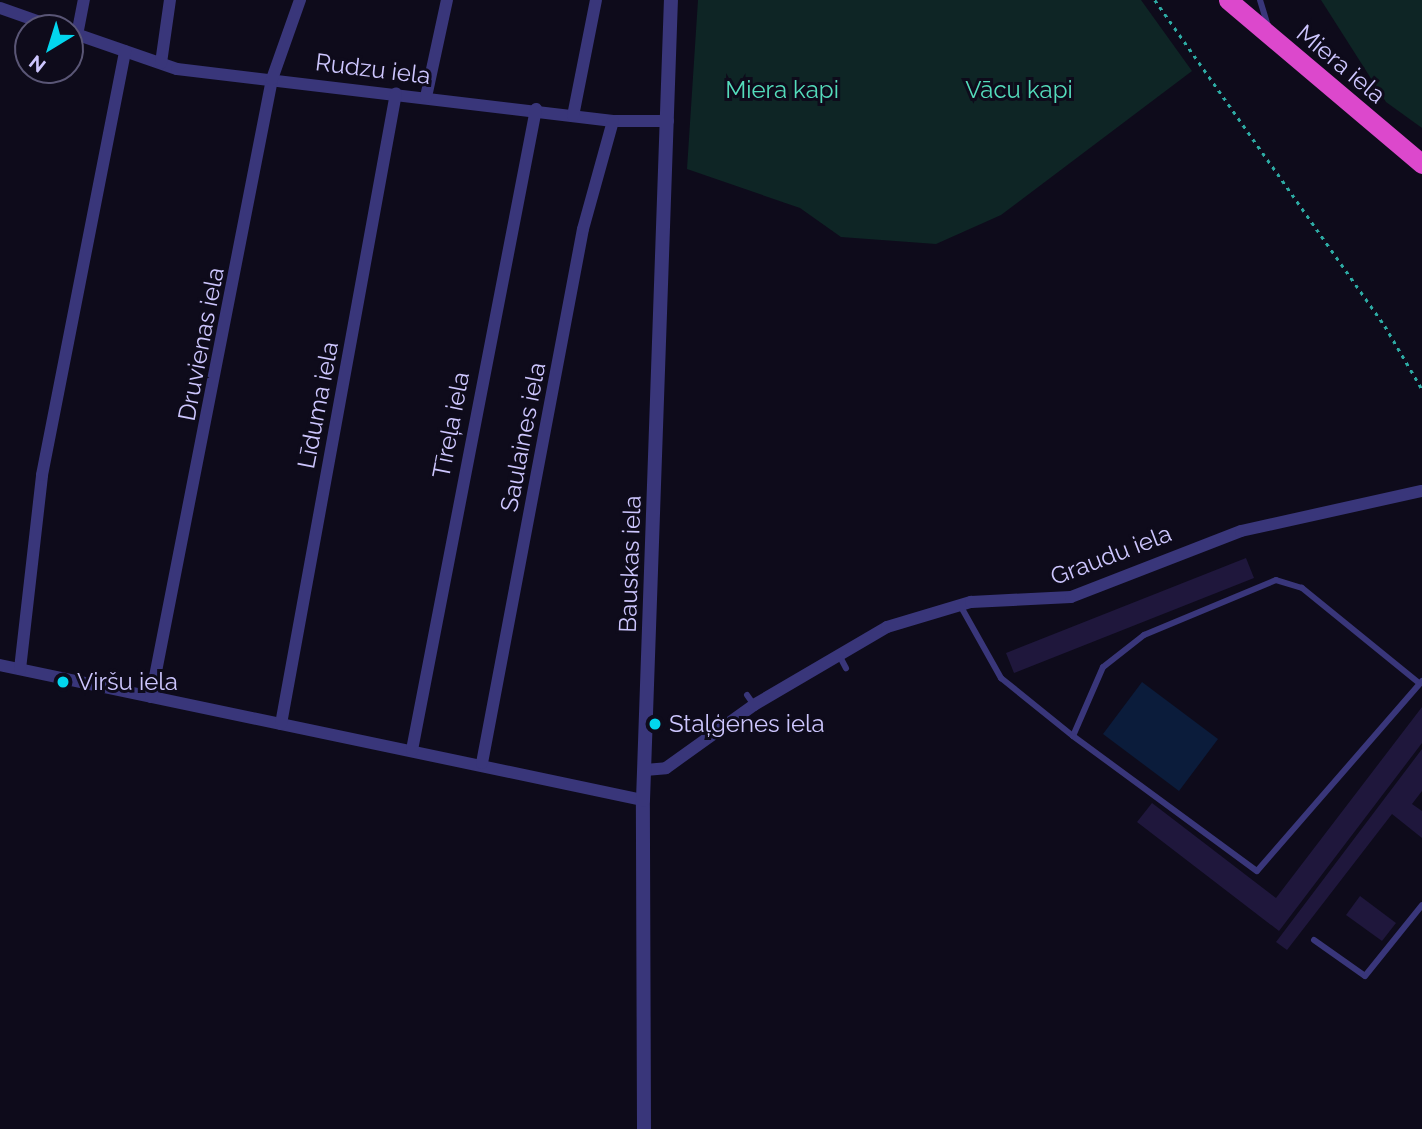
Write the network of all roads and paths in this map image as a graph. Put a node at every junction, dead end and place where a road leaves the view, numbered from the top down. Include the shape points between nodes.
1 (170, 0) edge
2 (300, 0) edge
3 (447, 0) edge
4 (596, 0) edge
5 (671, 0) edge
6 (1154, 0) edge
7 (1228, 0) edge
8 (1259, 0) edge
9 (0, 8) edge
10 (17, 14) edge
11 (84, 37) edge
12 (1272, 37) junction
13 (125, 51) junction
14 (161, 64) junction
15 (272, 79) junction
16 (396, 93) junction
17 (426, 97) junction
18 (536, 109) junction
19 (573, 116) junction
20 (613, 121) junction
21 (668, 121) junction
22 (1422, 164) edge
23 (1422, 389) edge
24 (1422, 491) edge
25 (960, 605) junction
26 (838, 653) junction
27 (0, 665) edge
28 (846, 668) dead end
29 (20, 669) junction
30 (1421, 682) edge
31 (151, 697) junction
32 (281, 724) junction
33 (1073, 736) junction
34 (412, 750) junction
35 (482, 764) junction
36 (645, 770) junction
37 (643, 800) junction
38 (1422, 905) edge
39 (1314, 940) dead end
40 (644, 1129) edge

1 - 14 street
2 - 15 street, Druvienas iela
3 - 17 street
4 - 19 street
5 - 21 street, Bauskas iela
6 - 23 path via 1385,326
7 - 12 highway, Miera iela
8 - 12 lane
9 - 10 street
11 - 13 street, Rudzu iela
12 - 22 highway, Miera iela
13 - 14 street, Rudzu iela
13 - 29 street via 42,475
14 - 15 street, Rudzu iela
15 - 16 street, Rudzu iela
15 - 31 street, Druvienas iela
16 - 17 street, Rudzu iela
16 - 32 street, Līduma iela
17 - 18 street, Rudzu iela
18 - 19 street, Rudzu iela
18 - 34 street, Tīreļa iela
19 - 20 street, Rudzu iela
20 - 21 street, Rudzu iela
20 - 35 street, Saulaines iela via 583,229
21 - 36 street, Bauskas iela
24 - 25 street, Graudu iela via 1241,531 1071,597
25 - 26 street, Graudu iela via 887,628
25 - 33 lane via 1001,678
26 - 28 lane
26 - 36 street, Graudu iela via 751,700 666,768
27 - 29 street
29 - 31 street
30 - 33 lane via 1301,588 1276,580 1144,635 1103,667
30 - 33 lane via 1257,871
31 - 32 street
32 - 34 street
34 - 35 street
35 - 37 street
36 - 37 street, Bauskas iela
37 - 40 street, Bauskas iela
38 - 39 lane via 1365,976

